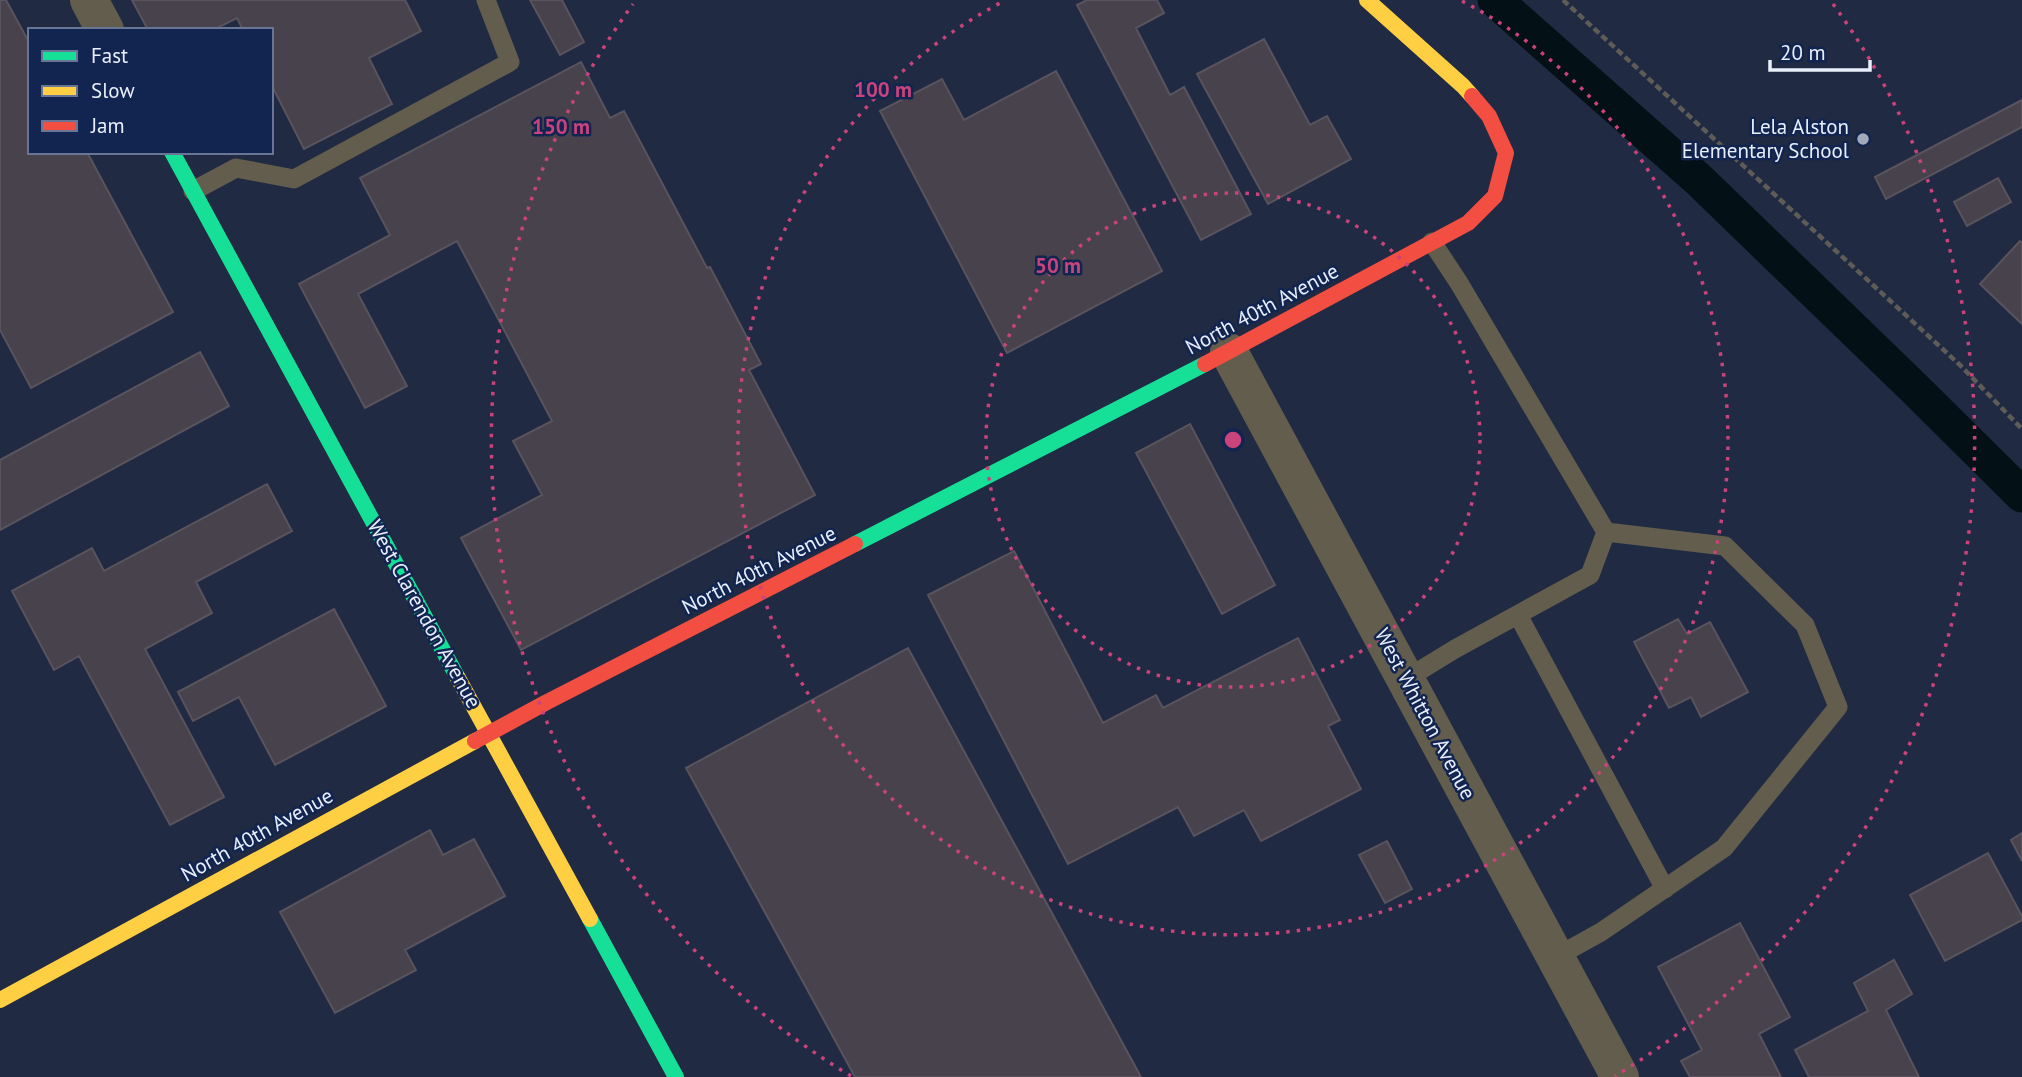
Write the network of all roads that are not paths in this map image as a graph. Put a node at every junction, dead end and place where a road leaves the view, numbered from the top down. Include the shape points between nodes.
1 (89, 0) edge
2 (486, 0) edge
3 (1367, 0) edge
4 (104, 28) edge
5 (173, 154) edge
6 (193, 191) junction
7 (1432, 242) junction
8 (1229, 352) junction
9 (1606, 532) junction
10 (1518, 615) junction
11 (1406, 679) junction
12 (489, 733) junction
13 (1665, 889) junction
14 (1556, 957) junction
15 (0, 1000) edge
16 (676, 1077) edge
17 (1620, 1077) edge

1 - 4 street
2 - 6 lane via 510,62 294,179 236,167
3 - 7 street, North 40th Avenue via 1463,86 1489,116 1506,153 1495,196 1468,223
5 - 6 street, West Clarendon Avenue
6 - 12 street, West Clarendon Avenue
7 - 8 street, North 40th Avenue
7 - 9 lane
8 - 11 street, West Whitton Avenue
8 - 12 street, North 40th Avenue
9 - 10 lane via 1590,575
9 - 13 lane via 1725,546 1805,625 1838,708 1724,848
10 - 11 lane
10 - 13 lane
11 - 14 street, West Whitton Avenue
12 - 15 street, North 40th Avenue
12 - 16 street, West Clarendon Avenue
13 - 14 lane
14 - 17 street, West Whitton Avenue

